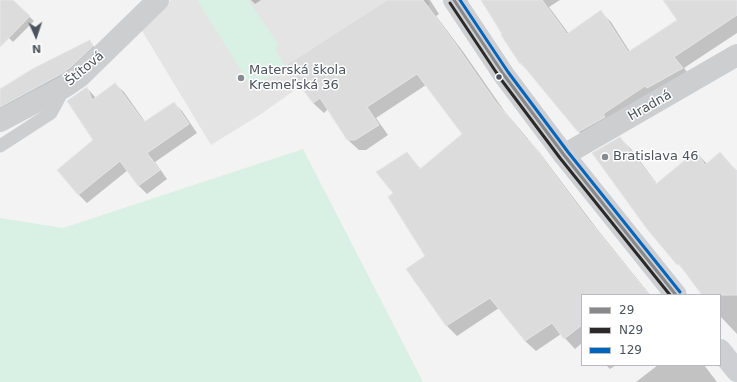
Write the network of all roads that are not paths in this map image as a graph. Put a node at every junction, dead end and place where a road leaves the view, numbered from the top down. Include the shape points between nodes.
1 (158, 0) edge
2 (454, 0) edge
3 (737, 55) edge
4 (66, 86) junction
5 (0, 121) edge
6 (0, 146) edge
7 (564, 155) junction
8 (675, 294) edge
9 (721, 351) edge
10 (737, 371) edge

1 - 4 street, Štítová via 107,51
2 - 7 street via 504,75
3 - 7 street, Hradná
4 - 5 street, Štítová
4 - 6 lane via 51,113
7 - 8 street
9 - 10 street

